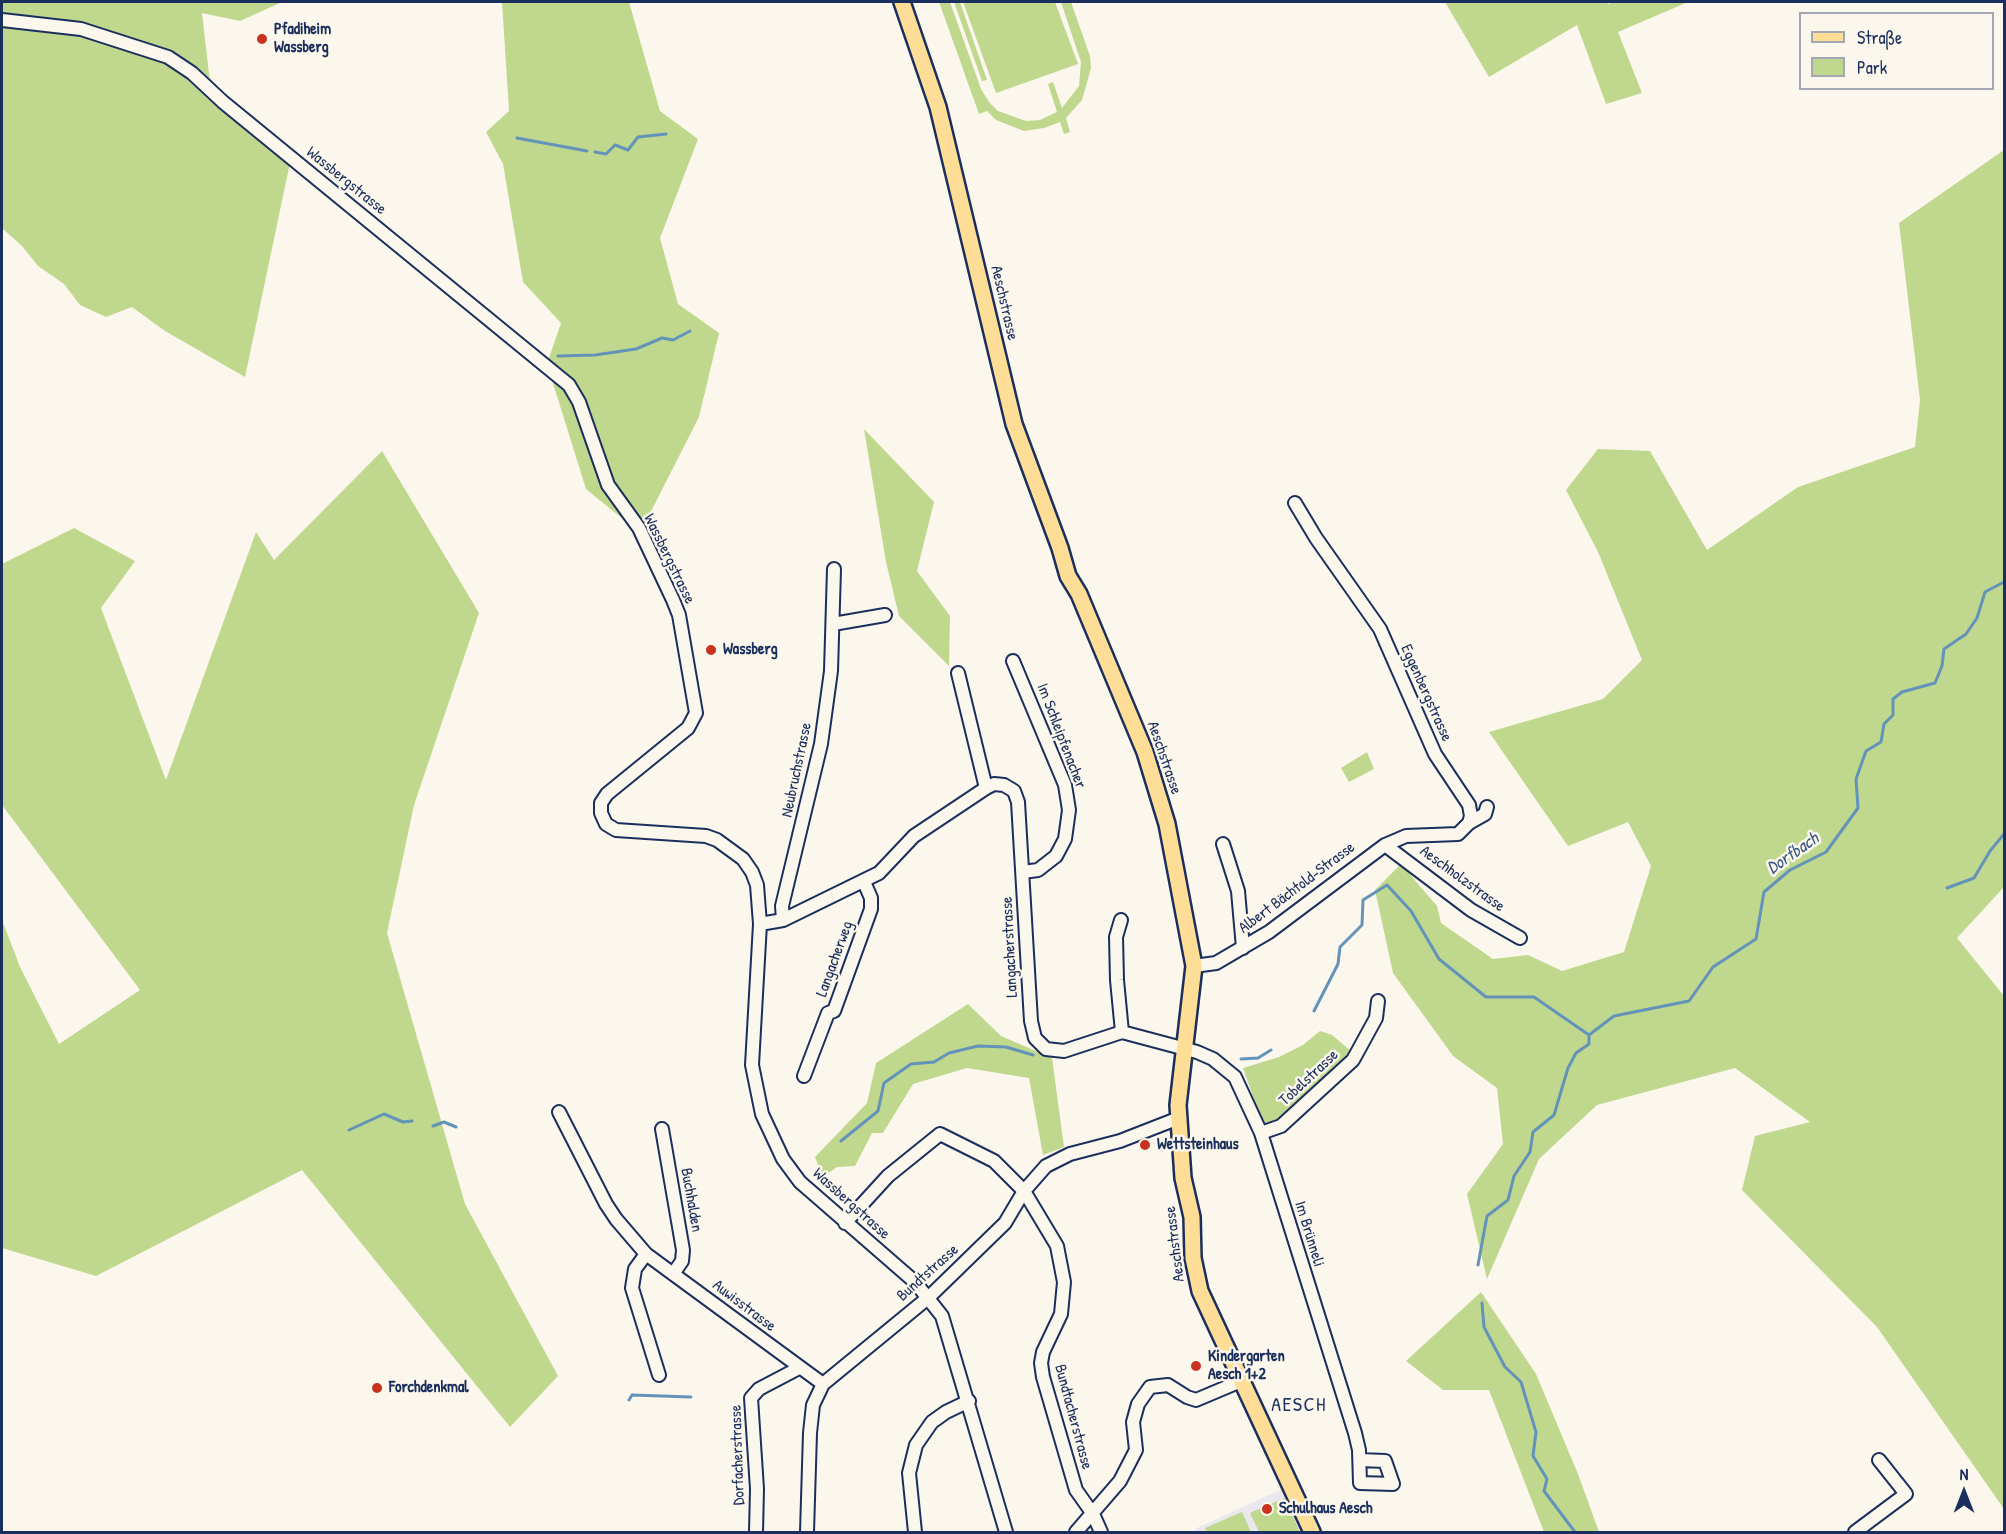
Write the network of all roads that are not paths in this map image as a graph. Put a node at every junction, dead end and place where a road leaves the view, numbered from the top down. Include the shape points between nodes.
1 (902, 2) edge
2 (2, 20) edge
3 (1295, 503) dead end
4 (834, 568) dead end
5 (885, 615) dead end
6 (833, 624) junction
7 (1013, 661) dead end
8 (958, 673) dead end
9 (986, 788) junction
10 (1487, 807) dead end
11 (1469, 823) junction
12 (1223, 844) dead end
13 (1385, 845) junction
14 (1023, 872) junction
15 (864, 882) junction
16 (783, 920) junction
17 (1121, 920) dead end
18 (760, 924) junction
19 (1520, 938) dead end
20 (1243, 948) junction
21 (1194, 966) junction
22 (1378, 1000) dead end
23 (1122, 1032) junction
24 (1184, 1049) junction
25 (804, 1076) dead end
26 (559, 1112) dead end
27 (1179, 1118) junction
28 (662, 1129) dead end
29 (1261, 1133) junction
30 (1024, 1191) junction
31 (845, 1223) junction
32 (646, 1254) junction
33 (673, 1274) junction
34 (929, 1297) junction
35 (799, 1368) junction
36 (659, 1375) dead end
37 (1241, 1381) junction
38 (823, 1384) junction
39 (969, 1401) junction
40 (1360, 1460) dead end
41 (1879, 1460) dead end
42 (1093, 1514) junction
43 (756, 1533) edge
44 (807, 1533) edge
45 (915, 1533) edge
46 (1006, 1533) edge
47 (1077, 1533) edge
48 (1101, 1533) edge
49 (1312, 1533) edge
50 (1855, 1533) edge

1 - 21 main road, Aeschstrasse via 941,117 1014,424 1068,576 1145,752 1161,802
2 - 18 street, Wassbergstrasse via 81,29 168,57 569,385 579,402 608,485 639,528 674,600 696,713 688,728 607,794 601,803 601,813 606,824 615,830 706,836 731,848 743,859 757,885
3 - 11 street, Eggenbergstrasse via 1380,628 1434,754 1468,805
4 - 6 street, Neubruchstrasse
5 - 6 street
6 - 16 street, Neubruchstrasse via 821,744 782,906
7 - 14 street, Im Schleipfenacher via 1065,785 1069,810 1065,839 1056,856 1038,870
8 - 9 street
9 - 14 street, Langacherstrasse via 1004,785 1014,791
9 - 15 street via 914,836 886,867
10 - 11 street via 1485,814
11 - 13 street via 1458,834 1406,837
12 - 20 street via 1238,891
13 - 19 street, Aeschholzstrasse via 1471,910
13 - 20 street, Albert Bächtold-Strasse
14 - 23 street, Langacherstrasse via 1035,1038 1046,1049 1064,1051
15 - 16 street
15 - 25 street, Langacherweg via 871,909 834,1011 828,1012
16 - 18 street
17 - 23 street via 1116,938 1116,980
18 - 31 street, Wassbergstrasse via 752,1065 762,1114 783,1159 800,1182
20 - 21 street, Albert Bächtold-Strasse via 1215,963
21 - 24 main road, Aeschstrasse
22 - 29 street, Tobelstrasse via 1376,1018 1353,1060 1281,1126
23 - 24 street
24 - 27 main road, Aeschstrasse
24 - 29 street, Im Brünneli via 1213,1059 1235,1077
26 - 32 street, Auwisstrasse via 611,1212
27 - 30 street, Bundtstrasse via 1120,1141 1070,1154 1046,1166
27 - 37 main road, Aeschstrasse via 1195,1272
28 - 33 street, Buchhalden via 683,1250 682,1261
29 - 40 street, Im Brünneli via 1355,1433
30 - 31 street, Bundtacherstrasse via 994,1161 940,1134 888,1176
30 - 34 street, Bundtstrasse via 1005,1223
30 - 42 street, Bundtacherstrasse via 1043,1219 1062,1263 1061,1314 1041,1363 1076,1490
31 - 34 street, Wassbergstrasse
32 - 33 street, Auwisstrasse
32 - 36 street via 635,1269 632,1288
33 - 35 street, Auwisstrasse
34 - 38 street, Bundtstrasse
34 - 39 street, Wassbergstrasse via 942,1316
35 - 38 street, Auwisstrasse
35 - 43 street, Dorfacherstrasse via 759,1389 751,1398
37 - 42 street via 1196,1400 1168,1385 1150,1387 1138,1404 1133,1422 1136,1450 1120,1481
37 - 49 main road, Aeschstrasse
38 - 44 street, Bundtstrasse via 813,1405
39 - 45 street via 932,1422 916,1445 909,1473
39 - 46 street, Wassbergstrasse
41 - 50 street via 1906,1494
42 - 47 street
42 - 48 street, Bundtacherstrasse

